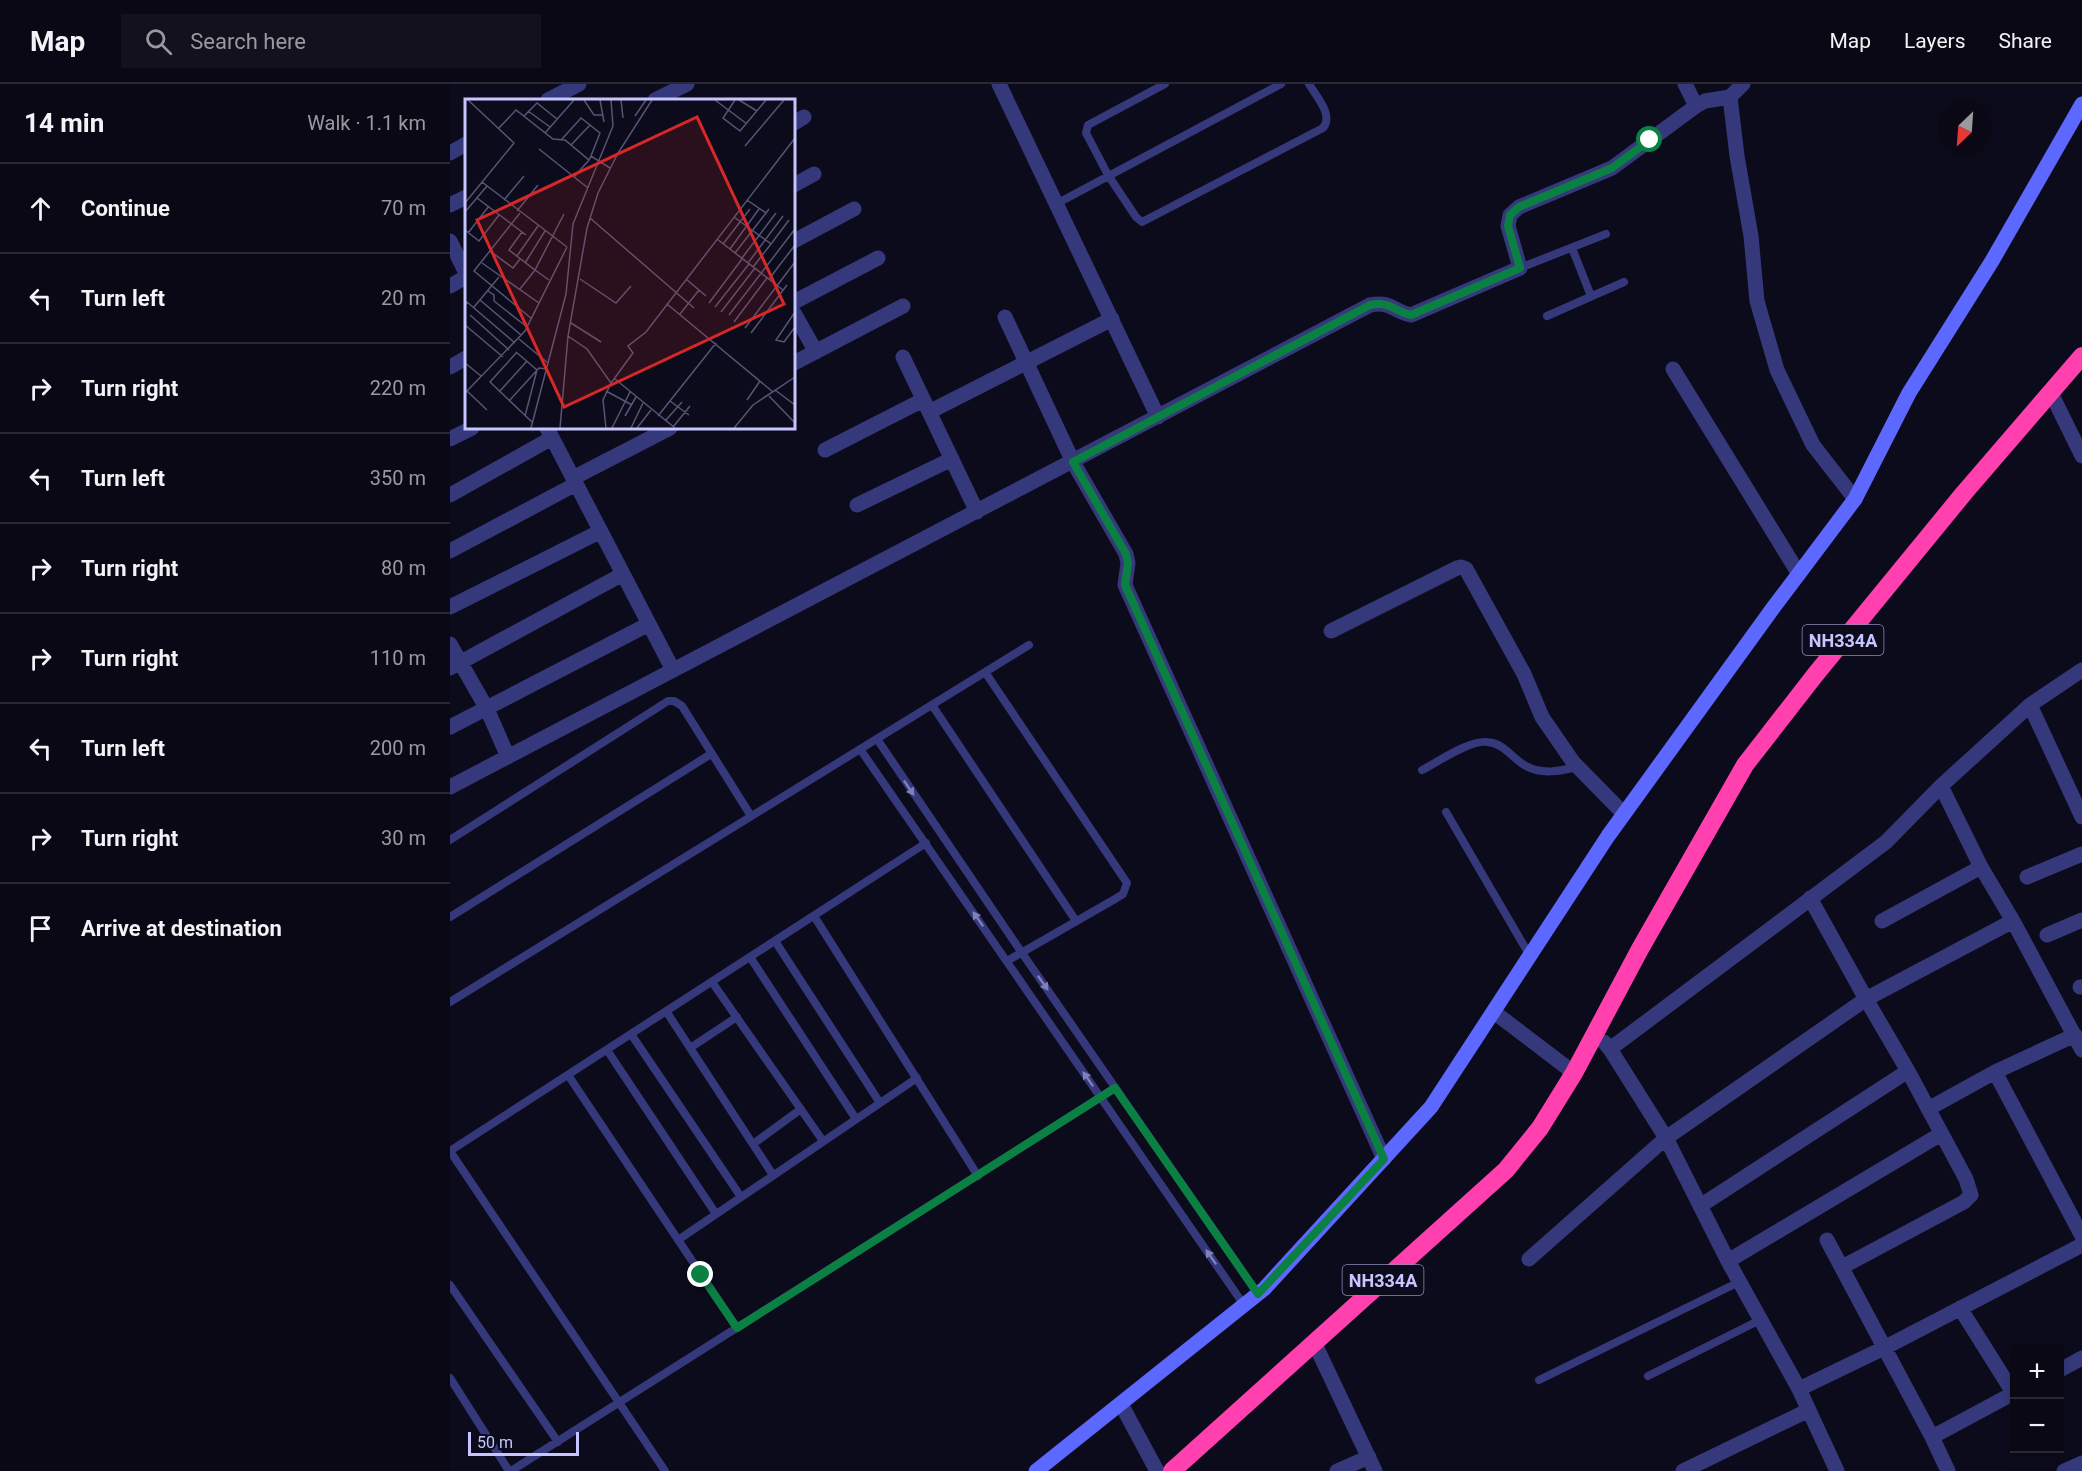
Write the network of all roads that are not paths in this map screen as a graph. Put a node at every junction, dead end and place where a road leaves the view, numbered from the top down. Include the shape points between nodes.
1 (579, 84) edge
2 (687, 84) edge
3 (999, 84) edge
4 (1165, 84) edge
5 (1281, 84) edge
6 (1309, 84) edge
7 (1685, 84) edge
8 (1743, 84) edge
9 (1730, 97) junction
10 (550, 99) edge
11 (656, 99) edge
12 (2082, 104) edge
13 (1696, 106) junction
14 (465, 145) edge
15 (450, 153) edge
16 (814, 174) dead end
17 (1108, 175) junction
18 (795, 184) edge
19 (465, 198) edge
20 (1056, 204) junction
21 (450, 205) edge
22 (854, 209) dead end
23 (1606, 234) dead end
24 (795, 240) edge
25 (450, 241) edge
26 (1572, 248) junction
27 (878, 258) dead end
28 (1520, 268) junction
29 (465, 273) edge
30 (465, 276) edge
31 (1624, 282) dead end
32 (450, 286) edge
33 (1591, 296) junction
34 (795, 301) edge
35 (903, 306) dead end
36 (795, 315) edge
37 (1547, 316) dead end
38 (1005, 317) dead end
39 (1112, 319) junction
40 (816, 352) junction
41 (903, 357) dead end
42 (465, 359) edge
43 (2081, 360) edge
44 (1026, 361) junction
45 (795, 362) edge
46 (450, 367) edge
47 (1673, 369) dead end
48 (2051, 393) junction
49 (926, 406) junction
50 (1158, 417) junction
51 (470, 429) edge
52 (668, 429) edge
53 (550, 431) edge
54 (450, 439) edge
55 (825, 450) dead end
56 (2082, 456) edge
57 (952, 459) junction
58 (1073, 462) junction
59 (575, 481) junction
60 (450, 495) edge
61 (1855, 500) junction
62 (857, 505) dead end
63 (977, 512) junction
64 (601, 531) junction
65 (450, 551) edge
66 (623, 574) junction
67 (1799, 574) junction
68 (450, 607) edge
69 (649, 624) junction
70 (1331, 631) dead end
71 (450, 644) edge
72 (1029, 645) dead end
73 (455, 665) edge
74 (673, 670) junction
75 (986, 672) junction
76 (2081, 675) edge
77 (932, 705) junction
78 (2030, 705) junction
79 (487, 709) junction
80 (450, 727) edge
81 (876, 739) junction
82 (860, 749) junction
83 (711, 754) junction
84 (508, 757) junction
85 (1578, 767) junction
86 (1422, 770) dead end
87 (1941, 786) junction
88 (450, 787) edge
89 (1446, 812) dead end
90 (1624, 814) junction
91 (751, 816) junction
92 (2082, 817) edge
93 (450, 840) edge
94 (926, 843) junction
95 (2082, 854) edge
96 (1981, 867) junction
97 (2027, 877) dead end
98 (1810, 898) junction
99 (814, 916) junction
100 (450, 917) edge
101 (2082, 920) edge
102 (1076, 921) junction
103 (1882, 921) dead end
104 (2013, 921) junction
105 (2047, 935) dead end
106 (775, 941) junction
107 (1022, 953) junction
108 (1530, 956) junction
109 (750, 957) junction
110 (1007, 961) junction
111 (712, 982) junction
112 (1866, 999) junction
113 (450, 1002) edge
114 (666, 1011) junction
115 (1494, 1012) junction
116 (737, 1017) junction
117 (1594, 1033) junction
118 (631, 1034) junction
119 (2075, 1035) junction
120 (690, 1048) junction
121 (1610, 1049) junction
122 (607, 1050) junction
123 (2082, 1050) edge
124 (1908, 1071) junction
125 (1995, 1072) junction
126 (1574, 1073) junction
127 (568, 1075) junction
128 (917, 1078) junction
129 (1115, 1088) junction
130 (1101, 1098) junction
131 (879, 1103) junction
132 (801, 1109) junction
133 (1929, 1109) junction
134 (856, 1119) junction
135 (1941, 1134) junction
136 (1666, 1138) junction
137 (823, 1141) junction
138 (753, 1144) junction
139 (450, 1151) edge
140 (1384, 1159) junction
141 (773, 1175) junction
142 (978, 1176) junction
143 (741, 1197) junction
144 (1700, 1206) junction
145 (716, 1214) junction
146 (2082, 1236) edge
147 (678, 1240) junction
148 (1827, 1240) dead end
149 (2082, 1245) edge
150 (1530, 1259) dead end
151 (1728, 1261) junction
152 (1842, 1267) junction
153 (1739, 1282) junction
154 (450, 1285) edge
155 (1258, 1294) junction
156 (1244, 1305) junction
157 (1960, 1308) junction
158 (1760, 1320) junction
159 (737, 1328) junction
160 (1314, 1342) junction
161 (1884, 1348) junction
162 (2082, 1358) edge
163 (2064, 1368) edge
164 (1648, 1376) dead end
165 (450, 1378) edge
166 (1539, 1380) dead end
167 (2010, 1388) edge
168 (1799, 1389) junction
169 (2010, 1396) edge
170 (620, 1403) junction
171 (1121, 1404) junction
172 (1809, 1410) junction
173 (1932, 1437) junction
174 (558, 1442) junction
175 (2082, 1463) edge
176 (1372, 1464) edge
177 (510, 1471) edge
178 (665, 1471) edge
179 (1036, 1471) edge
180 (1157, 1471) edge
181 (1172, 1471) edge
182 (1337, 1471) edge
183 (1683, 1471) edge
184 (1837, 1471) edge
185 (1948, 1471) edge
186 (2064, 1471) edge

1 - 10 street
2 - 11 street
3 - 20 street
4 - 17 lane via 1088,125 1086,137
5 - 17 lane
6 - 17 lane via 1325,111 1323,128 1145,222 1136,217
7 - 13 street
8 - 9 street
9 - 13 street
9 - 61 street via 1751,236 1756,301 1777,370 1814,445
12 - 61 street via 1992,261 1909,393
13 - 28 street via 1612,168 1519,207 1510,215 1508,226
14 - 15 street
16 - 18 street
17 - 20 lane
19 - 21 street
20 - 39 street
22 - 24 street
23 - 26 lane
25 - 29 street
26 - 28 lane
26 - 33 lane
27 - 34 street
28 - 50 street via 1411,315 1391,305 1370,305
30 - 32 street
31 - 33 lane
33 - 37 lane
35 - 40 street
36 - 40 street
38 - 44 street
39 - 44 street
39 - 50 street
40 - 45 street
41 - 49 street
42 - 46 street
43 - 48 highway, NH334A
44 - 49 street
44 - 58 street
47 - 67 street
48 - 56 street
48 - 117 highway, NH334A via 1964,493 1745,765
49 - 55 street
49 - 57 street
50 - 58 street
51 - 54 street
52 - 59 street
53 - 59 street
53 - 60 street
57 - 62 street
57 - 63 street
58 - 63 street
58 - 140 street via 1126,554 1125,585
59 - 64 street
59 - 65 street
61 - 67 street
63 - 74 street
64 - 66 street
64 - 68 street
66 - 69 street
66 - 73 street
67 - 90 street
69 - 74 street
69 - 79 street
70 - 85 street via 1457,568 1466,569 1524,674 1542,717
71 - 73 street
72 - 75 lane
73 - 79 street
74 - 84 street
75 - 77 lane
75 - 102 lane via 1127,882 1123,894
76 - 78 street
77 - 81 lane
77 - 102 lane
78 - 87 street
78 - 92 street
79 - 80 street
79 - 84 street
81 - 82 lane
81 -> 107 lane
82 - 91 lane
82 - 94 lane
83 - 91 lane
83 - 93 lane via 682,706 668,701
83 - 100 lane
84 - 88 street
85 - 86 lane via 1557,772 1536,770 1506,749 1485,741
85 - 90 street
87 - 96 street
87 - 98 street via 1886,842
89 - 108 lane
90 - 108 street
91 - 113 lane
94 - 99 lane
110 -> 94 lane
95 - 97 street
96 - 103 street
96 - 104 street
98 - 112 street
98 - 121 street
99 - 106 lane
99 - 128 lane
101 - 105 street
102 - 107 lane
104 - 112 street
104 - 119 street
106 - 109 lane
106 - 131 lane
107 - 110 lane
107 -> 129 lane
108 - 115 street
109 - 111 lane
109 - 134 lane
130 -> 110 lane
111 - 114 lane
111 - 116 lane
112 - 124 street
112 - 136 street
114 - 118 lane
114 - 120 lane
115 - 126 street
115 - 140 street via 1431,1107
116 - 120 lane
116 - 132 lane
117 - 121 street
117 - 126 highway, NH334A
118 - 122 lane
118 - 143 lane
119 - 123 street
119 - 125 street
120 - 138 lane
121 - 136 street
122 - 127 lane
122 - 145 lane
124 - 133 street
124 - 144 street
125 - 133 street
125 - 146 street
126 - 160 highway, NH334A via 1540,1128 1506,1170
127 - 139 lane
127 - 147 lane
128 - 131 lane
128 - 142 lane
129 - 130 lane
129 - 155 lane
130 - 142 lane
156 -> 130 lane
131 - 134 lane
132 - 137 lane
132 - 138 lane
133 - 135 street
134 - 137 lane
135 - 151 street
135 - 152 street via 1971,1195
136 - 144 street
136 - 150 street
137 - 141 lane
138 - 141 lane
139 - 170 lane
140 - 155 street
141 - 143 lane
142 - 159 lane
143 - 145 lane
144 - 151 street
145 - 147 lane
147 - 159 lane
148 - 152 street
149 - 157 street
151 - 153 street
152 - 161 street
153 - 158 street
153 - 166 lane
154 - 174 lane
155 - 156 street
156 - 171 street
157 - 161 street
157 - 167 street
158 - 164 lane
158 - 168 street
159 - 170 lane
160 - 176 street
160 - 181 highway, NH334A
161 - 168 street
161 - 173 street
162 - 163 street
165 - 177 lane
168 - 172 street
169 - 173 street
170 - 174 lane
170 - 178 lane
171 - 179 street
171 - 180 street
172 - 183 street
172 - 184 street
173 - 185 street
174 - 177 lane
175 - 186 street
176 - 182 street

